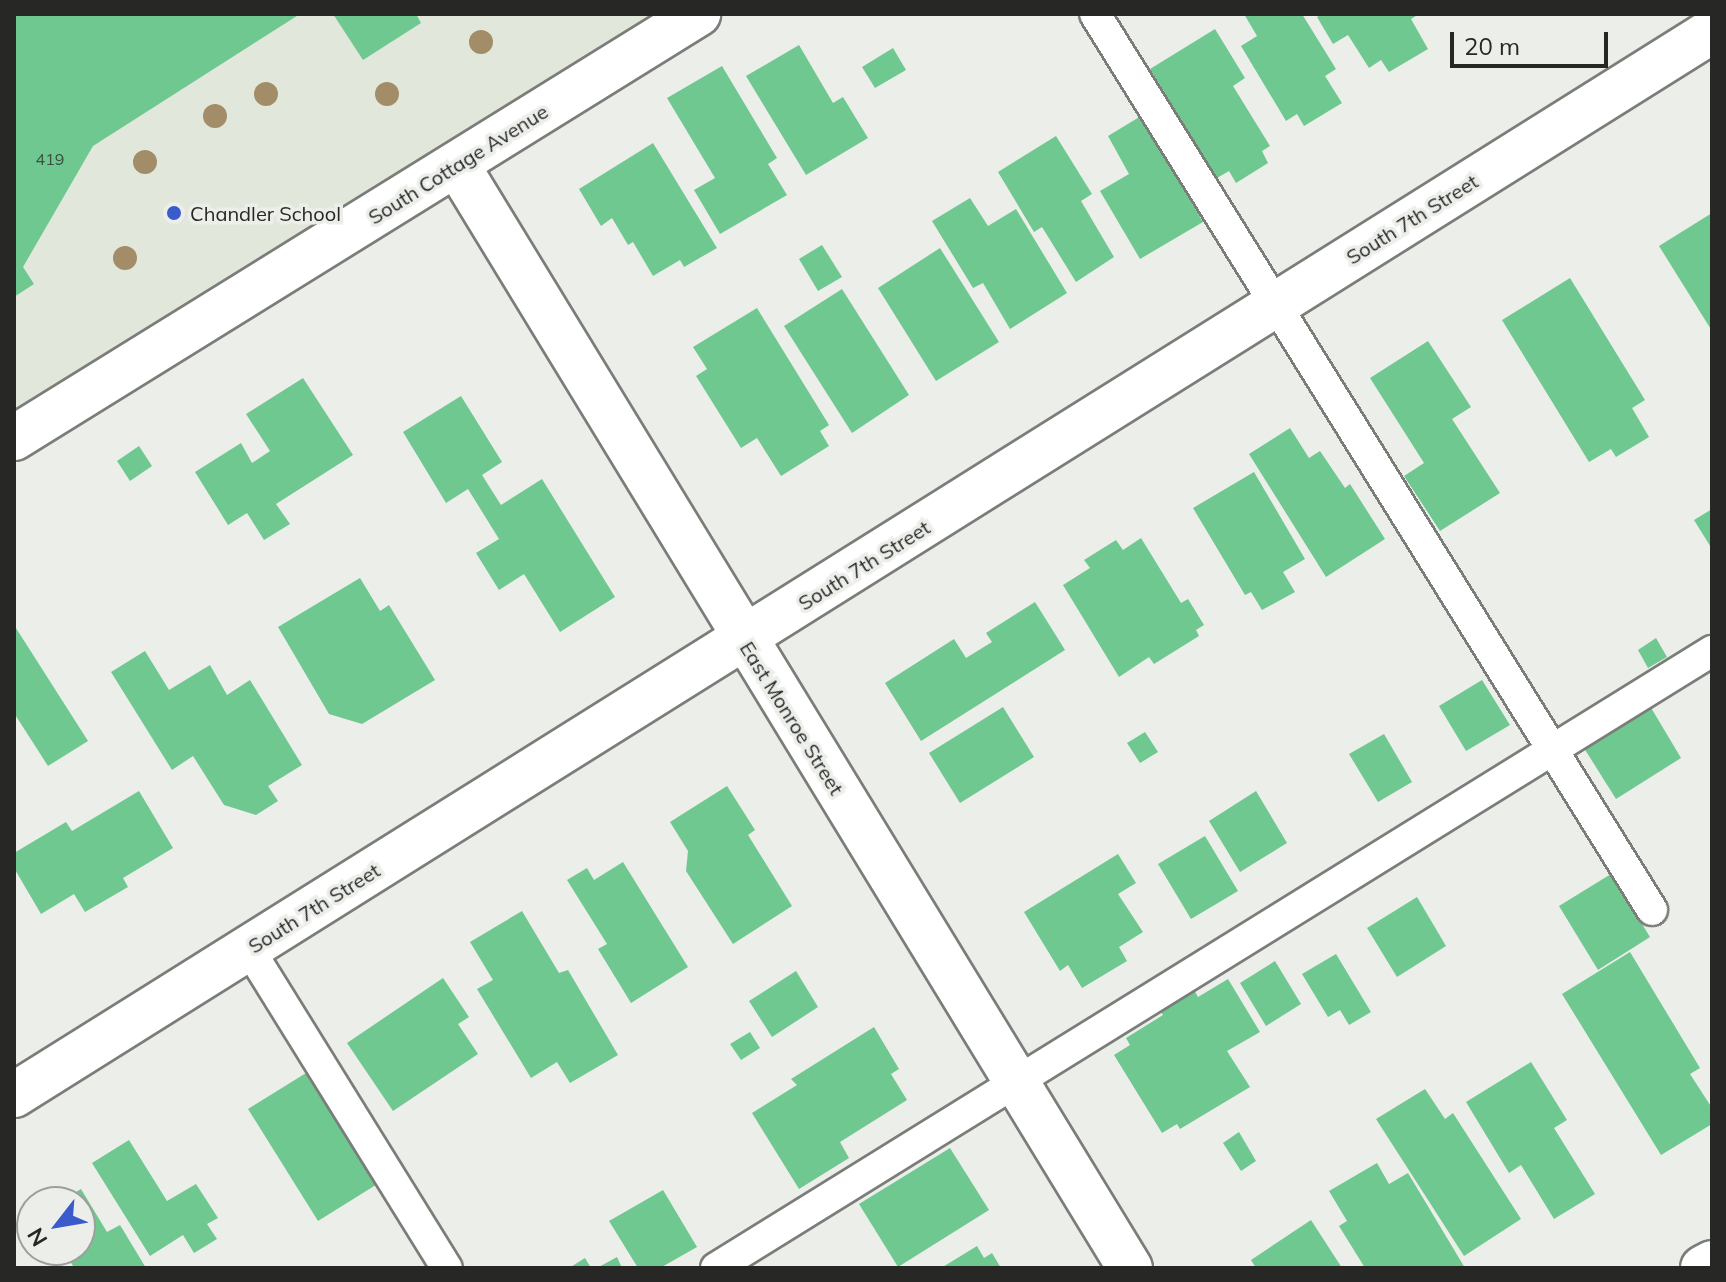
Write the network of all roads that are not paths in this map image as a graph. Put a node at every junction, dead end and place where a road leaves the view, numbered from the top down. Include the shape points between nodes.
1 (698, 14) edge
2 (1095, 14) edge
3 (1712, 31) edge
4 (457, 165) junction
5 (1275, 305) junction
6 (14, 438) edge
7 (744, 640) junction
8 (1712, 651) edge
9 (1554, 750) junction
10 (1652, 910) dead end
11 (249, 949) junction
12 (1015, 1080) junction
13 (14, 1095) edge
14 (1712, 1263) edge
15 (447, 1268) edge
16 (716, 1268) edge
17 (1130, 1268) edge
18 (1703, 1268) edge

1 - 4 street, South Cottage Avenue
2 - 5 lane
3 - 5 street, South 7th Street
4 - 6 street, South Cottage Avenue
4 - 7 street, East Monroe Street
5 - 7 street, South 7th Street
5 - 9 lane
7 - 11 street, South 7th Street
7 - 12 street, East Monroe Street
8 - 9 lane
9 - 10 lane
9 - 12 lane
11 - 13 street, South 7th Street
11 - 15 lane
12 - 16 lane
12 - 17 street, East Monroe Street
14 - 18 street

